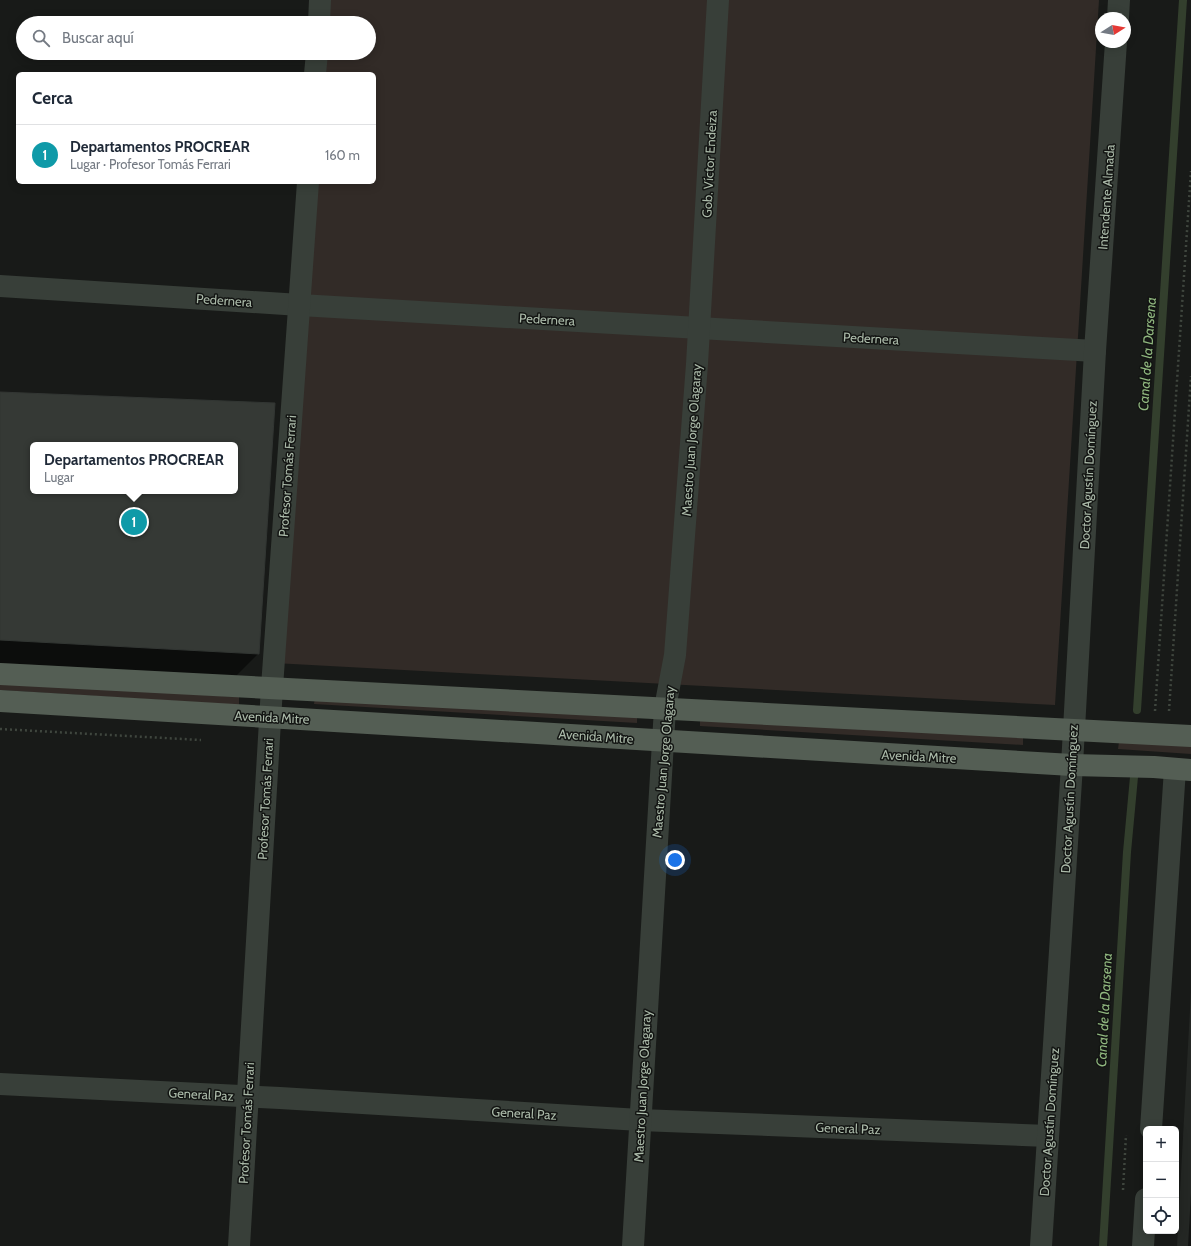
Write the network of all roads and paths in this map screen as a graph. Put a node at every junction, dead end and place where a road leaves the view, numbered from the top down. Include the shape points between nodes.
1 (320, 0) edge
2 (718, 0) edge
3 (1119, 0) edge
4 (1118, 12) edge
5 (319, 16) edge
6 (1116, 48) edge
7 (316, 60) edge
8 (315, 72) edge
9 (308, 184) edge
10 (0, 286) edge
11 (300, 305) junction
12 (700, 327) junction
13 (1095, 351) junction
14 (1191, 376) edge
15 (0, 674) edge
16 (272, 687) junction
17 (0, 701) edge
18 (665, 708) junction
19 (270, 716) junction
20 (1073, 731) junction
21 (1167, 735) junction
22 (1191, 736) edge
23 (663, 740) junction
24 (1072, 765) junction
25 (1183, 770) edge
26 (0, 1084) edge
27 (248, 1096) junction
28 (640, 1120) junction
29 (1151, 1126) edge
30 (1048, 1136) junction
31 (1144, 1234) edge
32 (239, 1246) edge
33 (633, 1246) edge
34 (1041, 1246) edge
35 (1143, 1246) edge

1 - 5 street
2 - 12 street, Gob. Víctor Endeiza
3 - 4 street
6 - 13 street, Intendente Almada
7 - 8 street
9 - 11 street, Profesor Tomás Ferrari
10 - 11 street, Pedernera
11 - 12 street, Pedernera
11 - 16 street, Profesor Tomás Ferrari
12 - 13 street, Pedernera
12 - 18 street, Maestro Juan Jorge Olagaray via 675,655
13 - 20 street, Doctor Agustín Domínguez
14 - 21 path
15 - 16 main road
16 - 18 main road
16 - 19 street, Profesor Tomás Ferrari
17 - 19 main road, Avenida Mitre
18 - 20 main road
18 - 23 street, Maestro Juan Jorge Olagaray
19 - 23 main road, Avenida Mitre
19 - 27 street, Profesor Tomás Ferrari
20 - 21 main road
20 - 24 street, Doctor Agustín Domínguez
21 - 22 main road
23 - 24 main road, Avenida Mitre
23 - 28 street, Maestro Juan Jorge Olagaray
24 - 25 main road, Avenida Mitre
24 - 30 street, Doctor Agustín Domínguez
25 - 29 street
26 - 27 street, General Paz
27 - 28 street, General Paz
27 - 32 street, Profesor Tomás Ferrari
28 - 30 street, General Paz
28 - 33 street, Maestro Juan Jorge Olagaray
30 - 34 street, Doctor Agustín Domínguez
31 - 35 street

